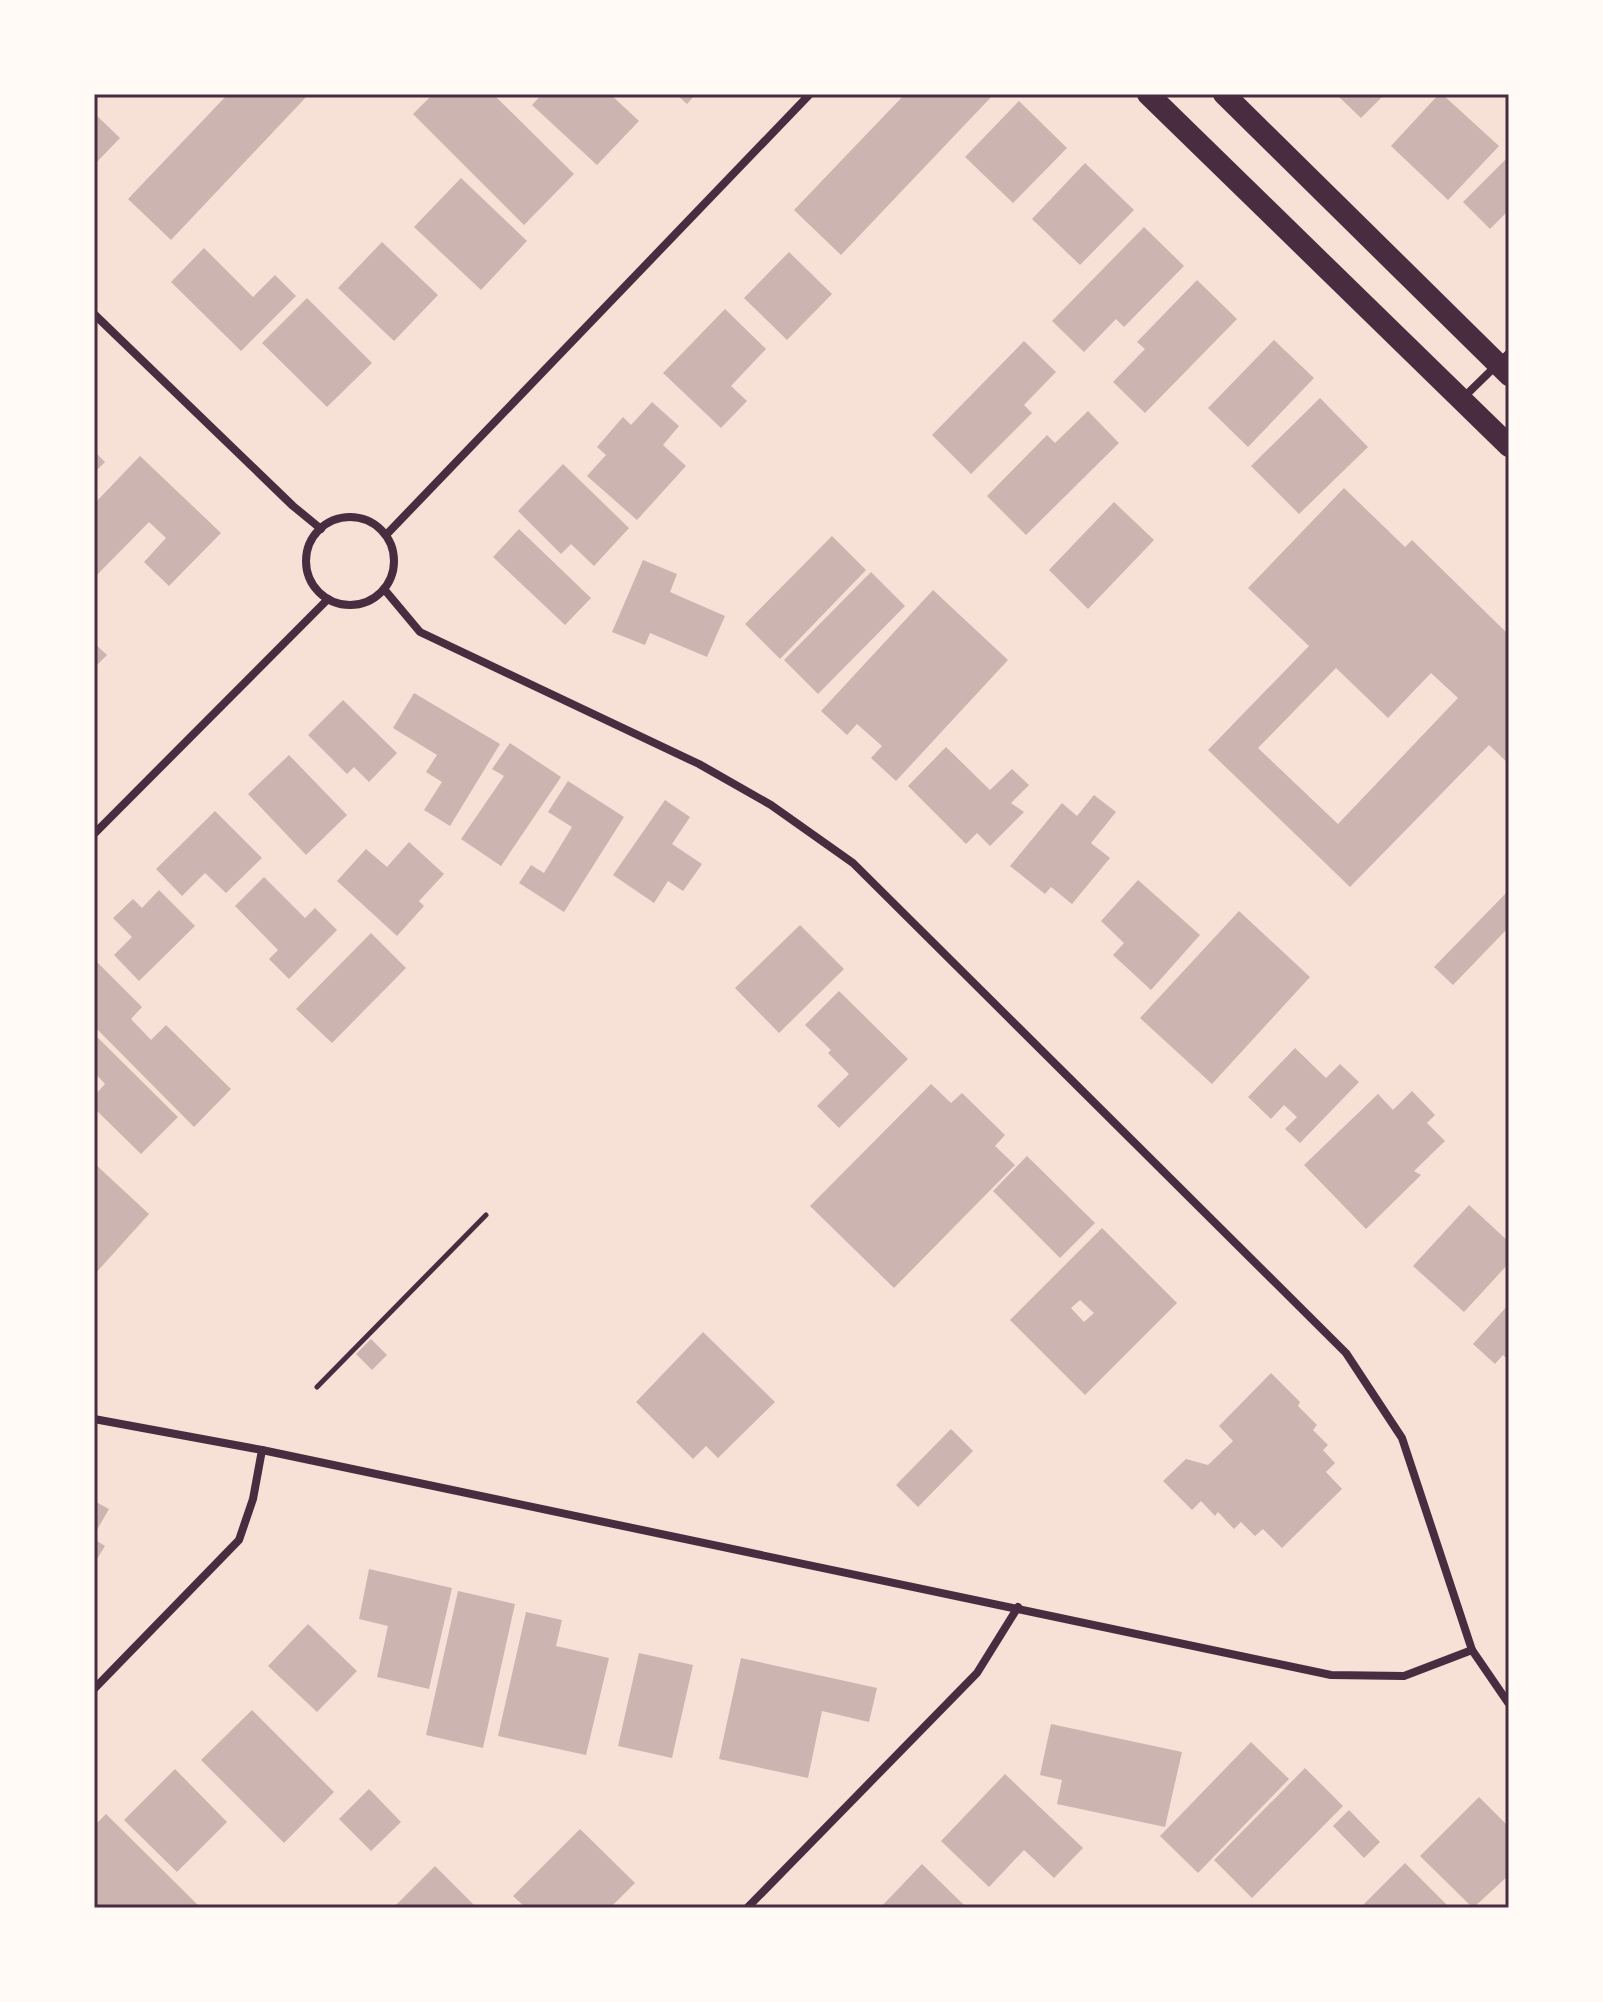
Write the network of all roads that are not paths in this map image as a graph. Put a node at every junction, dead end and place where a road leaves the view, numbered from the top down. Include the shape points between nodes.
1 (810, 94) edge
2 (1148, 94) edge
3 (1224, 94) edge
4 (94, 314) edge
5 (1505, 364) edge
6 (1461, 400) junction
7 (1509, 446) edge
8 (321, 529) junction
9 (386, 535) junction
10 (384, 589) junction
11 (328, 599) junction
12 (94, 834) edge
13 (94, 1419) edge
14 (262, 1450) junction
15 (1018, 1607) junction
16 (1472, 1650) junction
17 (94, 1689) edge
18 (1509, 1704) edge
19 (747, 1908) edge

1 - 9 street
2 - 6 highway
3 - 5 highway
4 - 8 street
5 - 6 street
6 - 7 highway
8 - 9 street via 347,517 376,525
8 - 11 street via 312,539 306,565 317,590
9 - 10 street via 394,562
10 - 11 street via 351,605
10 - 16 street via 420,632 699,764 771,805 853,863 1346,1353 1402,1438
11 - 12 street
13 - 14 street
14 - 15 street
14 - 17 street via 239,1540
15 - 16 street via 1331,1675 1404,1676
15 - 19 street via 977,1673
16 - 18 street

